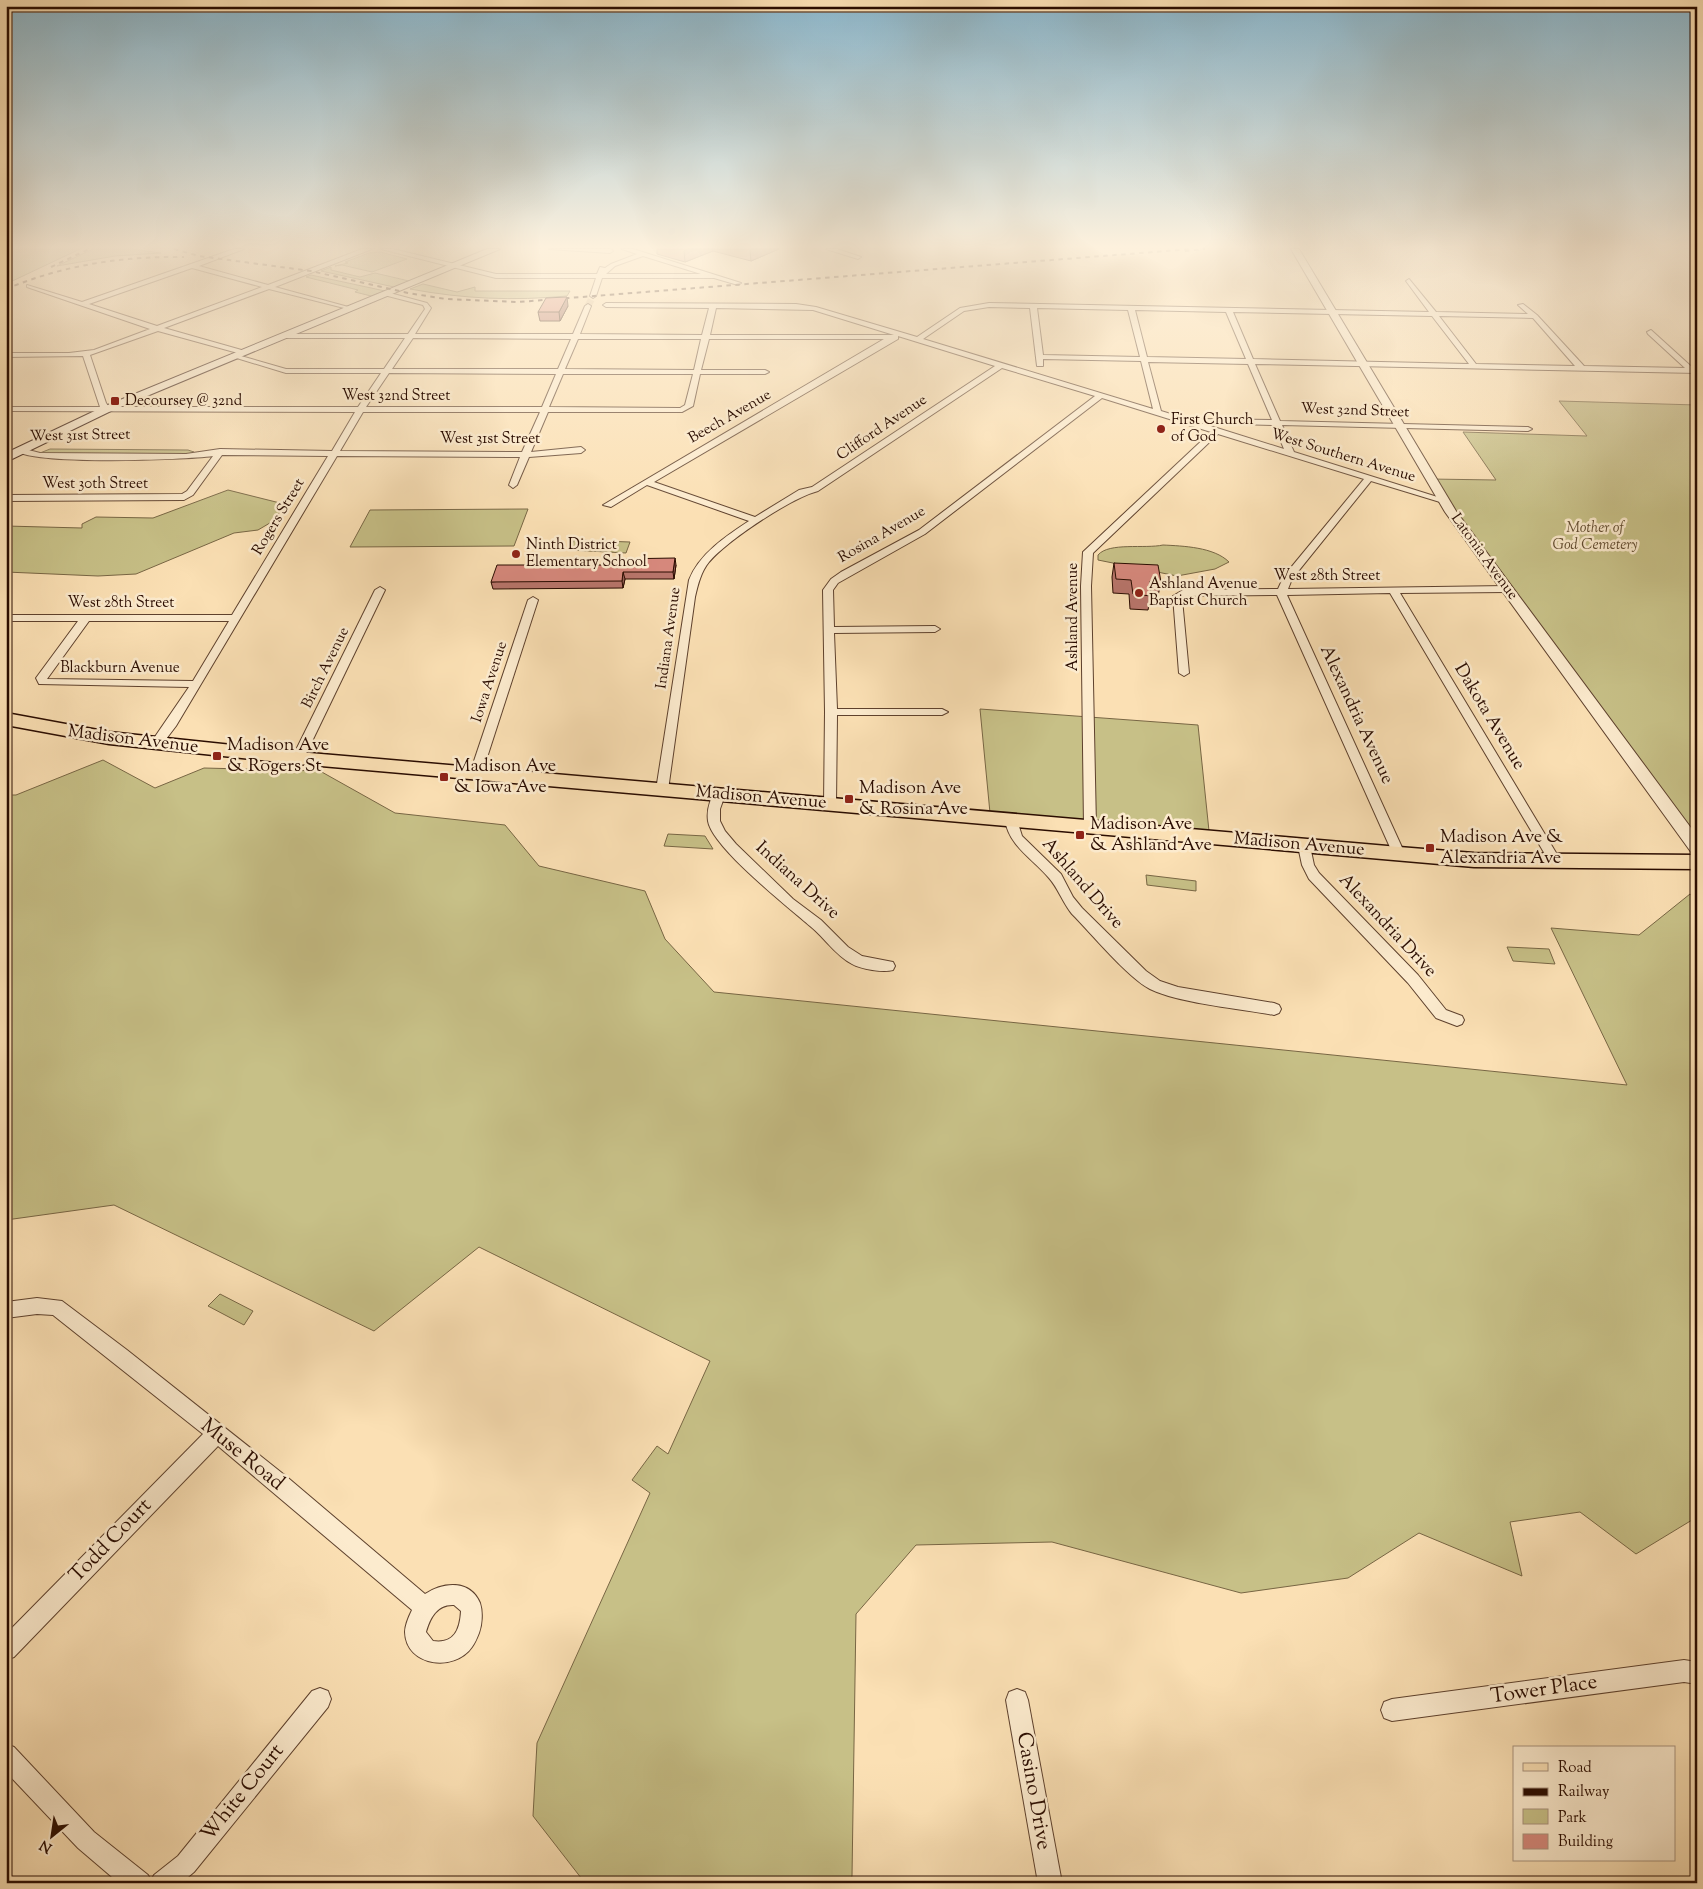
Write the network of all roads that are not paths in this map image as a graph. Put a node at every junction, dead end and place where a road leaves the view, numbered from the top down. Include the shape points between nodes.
1 (132, 337) edge
2 (184, 337) edge
3 (281, 337) edge
4 (410, 337) edge
5 (575, 337) edge
6 (705, 337) edge
7 (892, 337) edge
8 (894, 337) edge
9 (908, 337) edge
10 (917, 337) edge
11 (1037, 337) edge
12 (1139, 337) edge
13 (1240, 337) edge
14 (1346, 337) edge
15 (1452, 337) edge
16 (1554, 337) edge
17 (1657, 337) edge
18 (914, 339) junction
19 (86, 354) junction
20 (6, 355) edge
21 (238, 355) junction
22 (1039, 357) junction
23 (1145, 359) junction
24 (1251, 361) junction
25 (992, 362) junction
26 (1362, 364) junction
27 (1001, 365) junction
28 (1474, 366) junction
29 (1582, 369) junction
30 (386, 371) junction
31 (1695, 371) edge
32 (559, 372) junction
33 (698, 372) junction
34 (766, 372) dead end
35 (1041, 378) junction
36 (1100, 396) junction
37 (107, 408) junction
38 (6, 409) edge
39 (360, 410) junction
40 (543, 410) junction
41 (1158, 414) junction
42 (1182, 421) junction
43 (1278, 422) junction
44 (1398, 426) junction
45 (1528, 428) dead end
46 (1215, 432) junction
47 (581, 450) dead end
48 (21, 451) junction
49 (6, 452) edge
50 (220, 452) junction
51 (335, 453) junction
52 (525, 454) junction
53 (1291, 455) junction
54 (6, 458) edge
55 (1368, 479) junction
56 (646, 482) junction
57 (513, 485) dead end
58 (802, 492) junction
59 (6, 498) edge
60 (1443, 500) junction
61 (783, 504) joint
62 (608, 505) dead end
63 (757, 521) junction
64 (1507, 589) junction
65 (380, 590) dead end
66 (1394, 590) junction
67 (1282, 591) junction
68 (533, 600) dead end
69 (6, 618) edge
70 (86, 618) junction
71 (236, 618) junction
72 (935, 629) dead end
73 (829, 630) junction
74 (1184, 673) dead end
75 (43, 682) joint
76 (196, 684) junction
77 (831, 712) junction
78 (942, 712) dead end
79 (6, 720) edge
80 (156, 744) junction
81 (298, 758) junction
82 (476, 773) junction
83 (662, 790) junction
84 (719, 794) junction
85 (830, 804) junction
86 (1011, 820) junction
87 (1090, 827) junction
88 (1304, 846) junction
89 (1697, 848) edge
90 (1399, 854) junction
91 (1555, 862) junction
92 (1697, 862) edge
93 (888, 966) dead end
94 (1274, 1009) dead end
95 (1457, 1020) dead end
96 (6, 1310) edge
97 (216, 1434) junction
98 (425, 1608) dead end
99 (6, 1649) edge
100 (1697, 1673) edge
101 (320, 1699) dead end
102 (1017, 1700) dead end
103 (1392, 1710) dead end
104 (6, 1755) edge
105 (140, 1883) edge
106 (162, 1883) edge
107 (1050, 1883) edge

1 - 19 street
2 - 21 street
3 - 21 main road
4 - 30 street, Rogers Street
5 - 32 street
6 - 33 street
7 - 56 street, Beech Avenue
8 - 18 street
9 - 18 street, West Southern Avenue
10 - 18 street
11 - 22 street
12 - 23 street
13 - 24 street
14 - 26 street, Latonia Avenue
15 - 28 street
16 - 29 street
17 - 31 street
18 - 25 street, West Southern Avenue
19 - 20 street
19 - 37 street via 102,404
21 - 30 street via 278,370
21 - 37 main road
22 - 23 street
22 - 35 street
23 - 24 street
23 - 41 street
24 - 26 street
24 - 43 street
25 - 27 street, West Southern Avenue
25 - 58 street, Clifford Avenue via 805,486
26 - 28 street
26 - 44 street, Latonia Avenue
27 - 35 street, West Southern Avenue
27 - 58 street, Clifford Avenue via 815,489
28 - 29 street
29 - 31 street
30 - 32 street
30 - 39 street, Rogers Street
32 - 33 street
32 - 40 street
33 - 34 street
33 - 40 street, West 32nd Street via 689,406 685,409
35 - 36 street, West Southern Avenue
36 - 41 street, West Southern Avenue
36 - 73 street, Rosina Avenue via 922,532 834,581 828,590
37 - 38 street, West 32nd Street
37 - 39 street, West 32nd Street
37 - 48 main road
39 - 40 street, West 32nd Street
39 - 51 street, Rogers Street
40 - 52 street
41 - 42 street, West Southern Avenue
42 - 43 street, West 32nd Street
42 - 46 street, West Southern Avenue
43 - 44 street, West 32nd Street
43 - 53 street
44 - 45 street, West 32nd Street
44 - 60 street, Latonia Avenue
46 - 53 street, West Southern Avenue
46 - 87 street, Ashland Avenue via 1088,552
47 - 52 street, West 31st Street
48 - 49 street, West 31st Street
48 - 50 street, West 31st Street via 40,456 95,457 186,457
48 - 54 main road
50 - 51 street, West 31st Street
50 - 59 street, West 30th Street via 184,497
51 - 52 street, West 31st Street
51 - 71 street, Rogers Street
52 - 57 street
53 - 55 street, West Southern Avenue
55 - 60 street, West Southern Avenue
55 - 67 street via 1306,553 1287,578
56 - 62 street, Beech Avenue
56 - 63 street
58 - 61 street, Clifford Avenue
60 - 64 street, Latonia Avenue
61 - 63 street, Indiana Avenue
63 - 83 street, Indiana Avenue via 717,549 694,578
64 - 66 street, West 28th Street
64 - 89 street, Latonia Avenue
65 - 81 street, Birch Avenue
66 - 67 street, West 28th Street
66 - 91 street, Dakota Avenue
67 - 74 street, West 28th Street via 1183,592 1177,598
67 - 90 street, Alexandria Avenue via 1282,598
68 - 82 street, Iowa Avenue
69 - 70 street, West 28th Street
70 - 71 street, West 28th Street
70 - 75 street via 41,678
71 - 76 street, Rogers Street
72 - 73 street
73 - 77 street, Rosina Avenue
75 - 76 street, Blackburn Avenue
76 - 80 street, Rogers Street
77 - 78 street
77 - 85 street, Rosina Avenue
79 - 80 main road, Madison Avenue
80 - 81 main road, Madison Avenue
81 - 82 main road, Madison Avenue
82 - 83 main road, Madison Avenue
83 - 84 main road, Madison Avenue
84 - 85 main road, Madison Avenue
84 - 93 street, Indiana Drive via 714,821 732,848 844,951 858,961
85 - 86 main road, Madison Avenue
86 - 87 main road, Madison Avenue
86 - 94 street, Ashland Drive via 1018,839 1056,877 1077,911 1148,980 1178,992
87 - 88 main road, Madison Avenue
88 - 90 main road, Madison Avenue
88 - 95 street, Alexandria Drive via 1314,876 1413,979 1441,1014
90 - 91 main road, Madison Avenue
91 - 92 main road, Madison Avenue
96 - 97 street, Muse Road via 56,1307
97 - 98 street, Muse Road via 280,1484
97 - 99 street, Todd Court
100 - 103 street, Tower Place via 1684,1671
101 - 106 street, White Court via 186,1864
102 - 107 street, Casino Drive
104 - 105 street via 78,1831 121,1871

